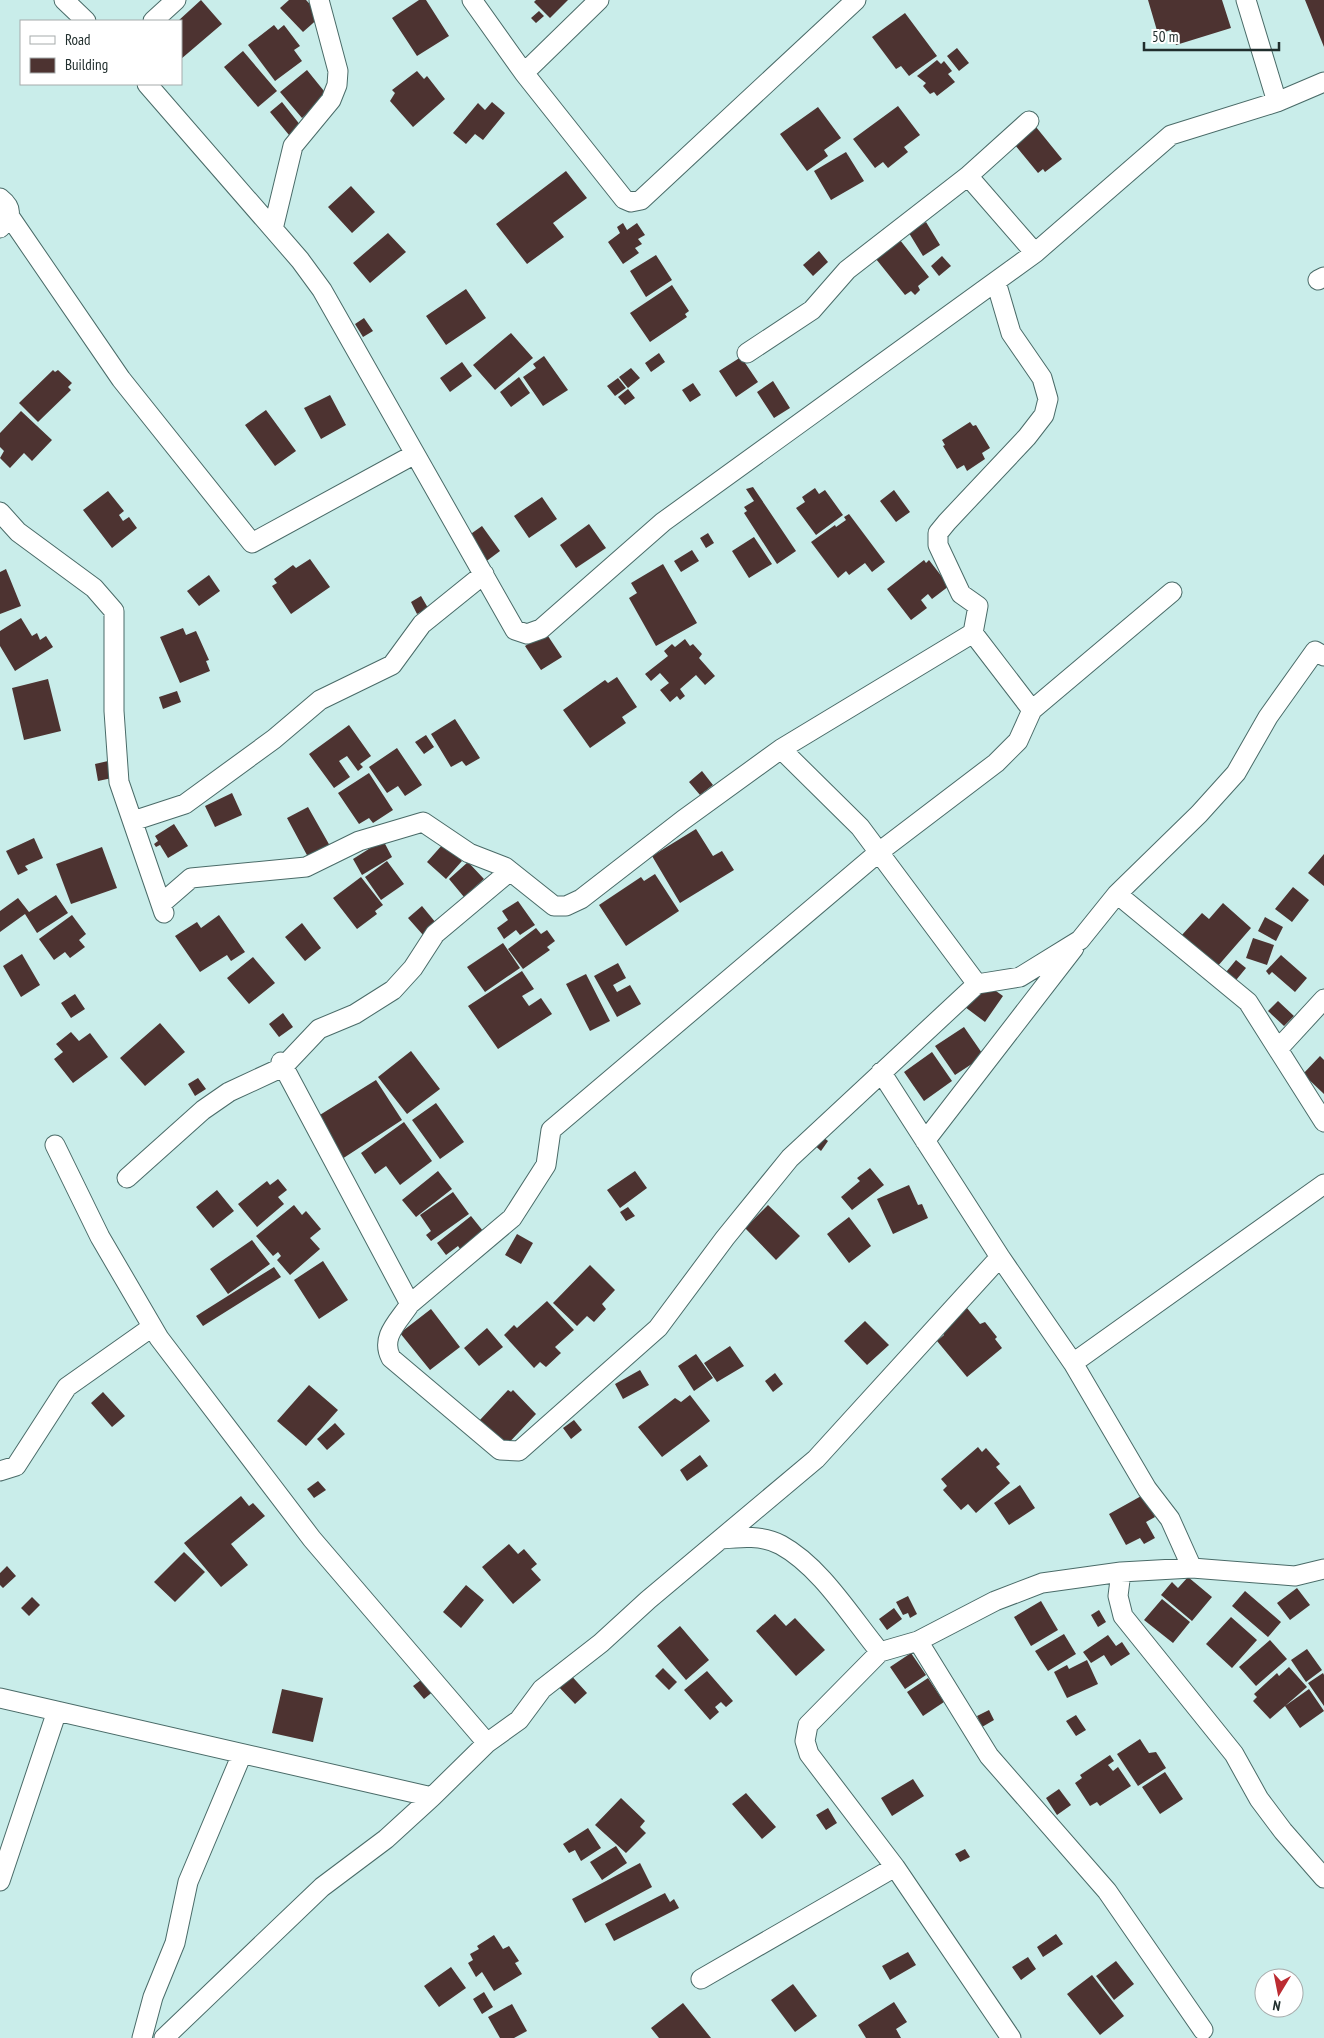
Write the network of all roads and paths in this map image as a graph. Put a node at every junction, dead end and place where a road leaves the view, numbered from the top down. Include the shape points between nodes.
1 (64, 0) edge
2 (176, 0) edge
3 (319, 0) edge
4 (472, 0) edge
5 (600, 0) edge
6 (856, 0) edge
7 (1246, 0) edge
8 (85, 20) edge
9 (154, 20) edge
10 (524, 74) junction
11 (1324, 82) edge
12 (148, 85) edge
13 (1277, 102) junction
14 (1028, 121) dead end
15 (968, 176) junction
16 (0, 198) edge
17 (5, 223) edge
18 (273, 229) junction
19 (1035, 253) junction
20 (996, 282) junction
21 (747, 353) dead end
22 (415, 454) junction
23 (0, 512) edge
24 (484, 574) junction
25 (1172, 592) dead end
26 (972, 633) junction
27 (1321, 650) edge
28 (1032, 710) junction
29 (781, 749) junction
30 (133, 821) junction
31 (879, 852) junction
32 (510, 871) junction
33 (1117, 894) junction
34 (1080, 940) junction
35 (977, 984) junction
36 (1324, 999) edge
37 (1278, 1050) junction
38 (282, 1065) junction
39 (881, 1072) junction
40 (1324, 1122) edge
41 (925, 1141) junction
42 (55, 1145) dead end
43 (127, 1178) dead end
44 (1324, 1184) edge
45 (1000, 1257) junction
46 (410, 1304) junction
47 (152, 1327) junction
48 (1073, 1363) junction
49 (0, 1471) edge
50 (721, 1539) junction
51 (1192, 1568) junction
52 (1324, 1569) edge
53 (1121, 1572) junction
54 (918, 1642) junction
55 (880, 1652) junction
56 (0, 1698) edge
57 (57, 1711) junction
58 (487, 1743) junction
59 (242, 1754) junction
60 (432, 1797) junction
61 (895, 1867) junction
62 (1324, 1878) edge
63 (0, 1881) edge
64 (701, 1979) dead end
65 (1203, 2030) dead end
66 (142, 2038) edge
67 (164, 2038) edge
68 (1012, 2038) edge

1 - 8 street
2 - 9 street
3 - 18 street via 338,71 337,85 331,100 293,146
4 - 10 street
5 - 10 street
6 - 10 street via 641,200 632,202 624,199
7 - 13 street
11 - 13 street
12 - 18 street
13 - 19 street via 1171,135
14 - 15 street
15 - 19 street
15 - 21 street via 847,270 812,310
16 - 17 street via 10,210
17 - 22 street via 121,379 252,543
18 - 22 street via 322,290
19 - 20 street
20 - 24 street via 662,522 540,629 528,634 515,630
20 - 26 street via 1011,333 1042,378 1048,399 1044,415 1026,437 938,533 938,545 961,594 978,606
22 - 24 street
23 - 30 street via 18,532 94,588 114,611 114,711 119,782
24 - 30 street via 422,624 392,665 320,700 185,804
25 - 28 street
26 - 28 street
26 - 29 street
27 - 33 street via 1268,717 1236,773
28 - 31 street via 1018,741 996,763
29 - 31 street via 860,827
29 - 32 street via 581,899 566,906 554,906
30 - 32 street via 162,909 191,878 306,867 359,841 423,822 469,853
31 - 35 street
31 - 46 street via 550,1130 546,1165 512,1218
32 - 38 street via 435,934 393,990 356,1014 319,1029
33 - 34 street
33 - 37 street via 1248,1002
34 - 35 street via 1020,977
34 - 41 street
35 - 39 street
36 - 37 street
37 - 40 street
38 - 43 street via 229,1092 203,1110
38 - 46 street
39 - 41 street
39 - 46 street via 790,1158 724,1238 658,1328 519,1450 500,1450 391,1358 386,1339
41 - 45 street
42 - 47 street via 100,1237
44 - 48 street
45 - 48 street
45 - 50 street via 816,1459
47 - 49 street via 67,1387 16,1466
47 - 58 street via 312,1539
48 - 51 street via 1147,1489 1170,1519
50 - 55 street via 750,1536 780,1544 810,1565
50 - 58 street via 542,1689 519,1720
51 - 52 street via 1295,1576
51 - 53 street
53 - 54 street via 1042,1583 995,1601
53 - 62 street via 1118,1596 1122,1616 1234,1754 1282,1831
54 - 55 street
54 - 65 street via 989,1756 1107,1891
55 - 61 street via 808,1725 805,1742 809,1754
56 - 57 street
57 - 59 street
57 - 63 street
58 - 60 street
59 - 60 street
59 - 66 street via 188,1882 174,1944 153,1997
60 - 67 street via 386,1839 322,1887
61 - 64 street
61 - 68 street

